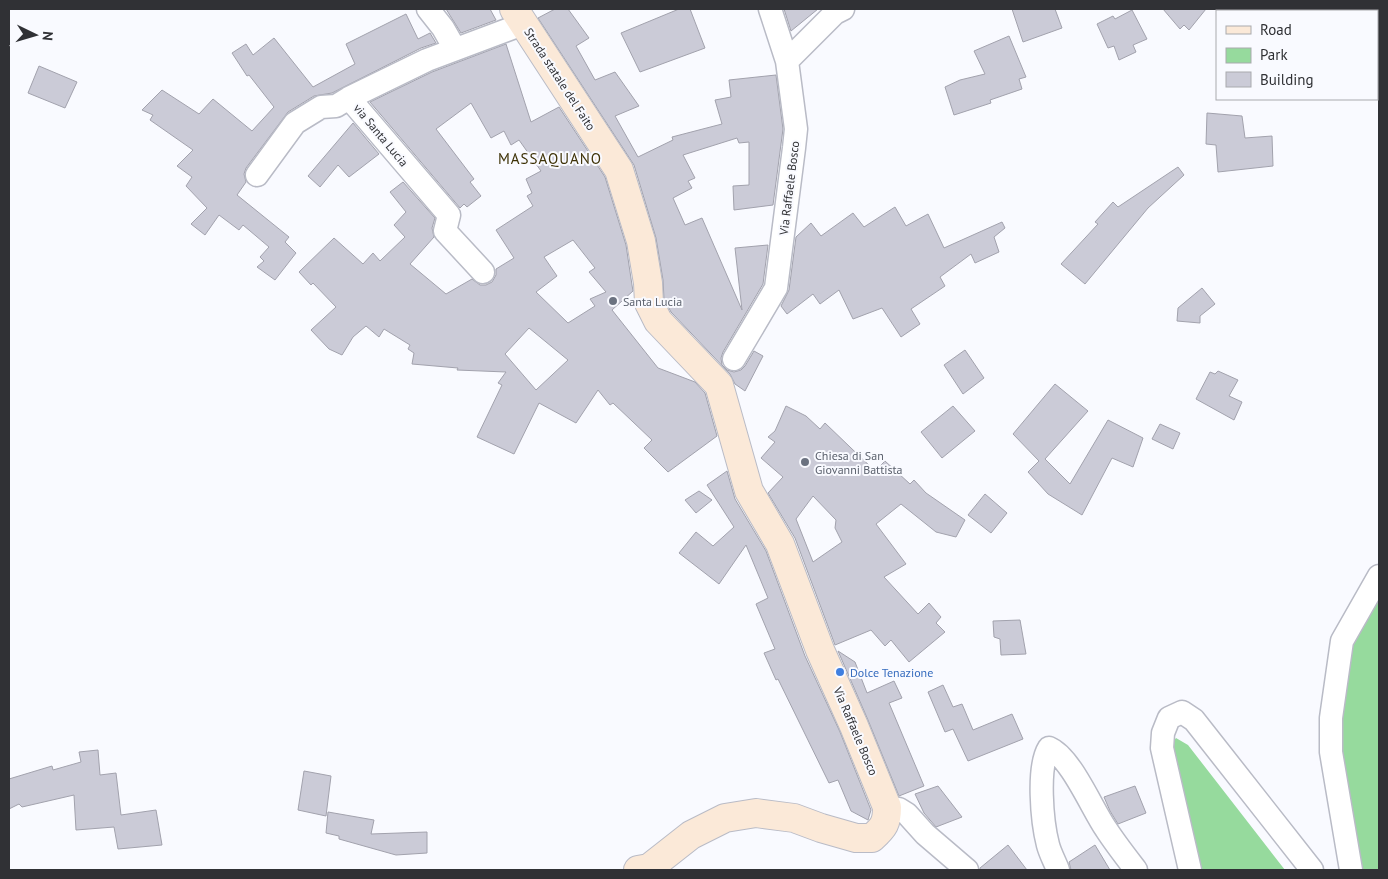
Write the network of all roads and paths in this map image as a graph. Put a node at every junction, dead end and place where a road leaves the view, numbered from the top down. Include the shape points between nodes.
1 (428, 9) edge
2 (770, 9) edge
3 (843, 9) edge
4 (518, 16) edge
5 (455, 49) junction
6 (787, 61) junction
7 (350, 98) junction
8 (257, 175) dead end
9 (483, 272) dead end
10 (734, 359) dead end
11 (719, 385) joint
12 (1379, 576) edge
13 (887, 807) junction
14 (638, 870) edge
15 (967, 870) edge
16 (1058, 870) edge
17 (1136, 870) edge
18 (1190, 870) edge
19 (1312, 870) edge
20 (1351, 870) edge

1 - 5 street
2 - 6 street, Via Raffaele Bosco
3 - 6 street via 835,13
4 - 5 street, via Santa Lucia
4 - 11 street, Strada statale del Faito via 619,170 641,241 649,303 658,321
5 - 7 street, via Santa Lucia
6 - 10 street, Via Raffaele Bosco via 796,129 776,288
7 - 8 street via 336,106 321,107 295,123
7 - 9 street, via Santa Lucia via 449,215 445,231
11 - 13 street, Via Raffaele Bosco via 749,491 780,544 820,650
12 - 20 street via 1342,642 1331,718 1331,752
13 - 14 street via 887,821 872,838 856,838 794,818 756,813 726,818 691,835 649,868
13 - 15 street via 907,814
16 - 17 street via 1048,844 1042,794 1044,756 1049,748 1066,761 1106,829
18 - 19 street via 1162,748 1169,718 1182,712 1194,720

